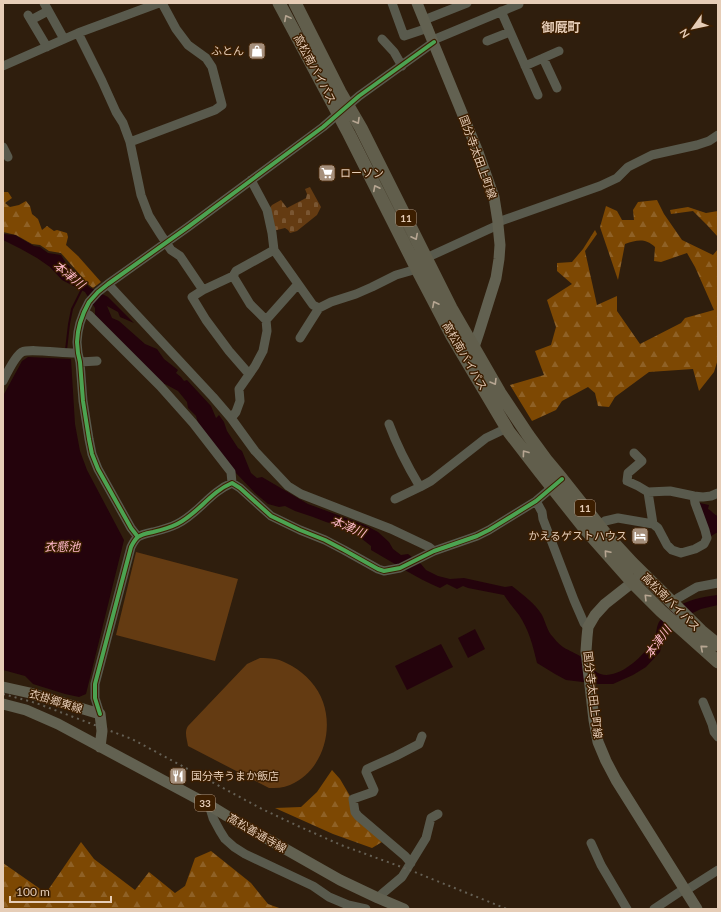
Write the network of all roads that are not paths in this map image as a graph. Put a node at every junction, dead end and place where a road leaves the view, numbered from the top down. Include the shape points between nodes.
1 (159, 3) edge
2 (162, 3) edge
3 (279, 3) edge
4 (295, 3) edge
5 (392, 3) edge
6 (417, 3) edge
7 (467, 3) edge
8 (519, 4) edge
9 (46, 7) edge
10 (502, 11) junction
11 (426, 24) junction
12 (510, 32) junction
13 (78, 33) junction
14 (64, 39) junction
15 (382, 39) dead end
16 (433, 41) junction
17 (487, 41) dead end
18 (47, 47) junction
19 (559, 50) dead end
20 (543, 58) junction
21 (3, 66) edge
22 (402, 66) junction
23 (525, 66) junction
24 (557, 88) dead end
25 (538, 95) dead end
26 (343, 110) junction
27 (717, 138) edge
28 (130, 142) junction
29 (3, 147) edge
30 (8, 157) dead end
31 (251, 180) junction
32 (498, 223) junction
33 (166, 242) junction
34 (274, 250) junction
35 (426, 258) junction
36 (417, 269) junction
37 (234, 276) junction
38 (298, 284) junction
39 (107, 285) junction
40 (203, 290) junction
41 (319, 308) junction
42 (85, 311) junction
43 (266, 320) junction
44 (300, 338) dead end
45 (474, 348) junction
46 (79, 358) junction
47 (97, 361) dead end
48 (467, 363) junction
49 (250, 374) junction
50 (3, 381) edge
51 (230, 418) junction
52 (389, 424) dead end
53 (507, 428) junction
54 (634, 453) dead end
55 (232, 483) junction
56 (557, 483) junction
57 (420, 488) junction
58 (648, 492) junction
59 (718, 493) edge
60 (694, 496) junction
61 (394, 499) dead end
62 (536, 501) junction
63 (653, 524) junction
64 (599, 525) junction
65 (138, 537) junction
66 (430, 552) junction
67 (643, 574) junction
68 (633, 583) junction
69 (718, 583) edge
70 (672, 603) junction
71 (588, 627) junction
72 (718, 645) edge
73 (718, 662) edge
74 (3, 687) edge
75 (703, 702) dead end
76 (3, 704) edge
77 (100, 714) junction
78 (422, 736) dead end
79 (718, 737) edge
80 (100, 746) junction
81 (209, 805) junction
82 (438, 814) dead end
83 (591, 844) dead end
84 (410, 863) junction
85 (717, 871) edge
86 (685, 890) junction
87 (378, 898) junction
88 (395, 907) edge
89 (366, 909) edge
90 (627, 909) edge
91 (654, 909) edge
92 (697, 909) edge

1 - 13 street
2 - 28 street via 188,45 206,58 212,67 222,105 215,110
26 -> 3 highway, 高松南バイパス / 11
4 - 26 highway, 高松南バイパス / 11 via 340,92
5 - 11 street via 404,36
6 - 11 main road, 国分寺太田上町線
7 - 11 street
8 - 10 street
9 - 14 street
9 - 18 street via 30,17
10 - 12 street
10 - 16 street
11 - 16 main road, 国分寺太田上町線
12 - 17 street
12 - 23 street
13 - 14 street
13 - 28 street
14 - 18 street
15 - 22 street
16 - 22 street
16 - 32 main road, 国分寺太田上町線 via 478,152 494,197
18 - 21 street
19 - 20 street
20 - 23 street
20 - 24 street
22 - 26 street
23 - 25 street
26 - 31 street
26 -> 35 highway, 高松南バイパス / 11 via 360,128
36 -> 26 highway, 高松南バイパス / 11
27 - 32 street via 652,155 600,186
28 - 33 street via 141,195 149,216
29 - 30 street
31 - 33 street
31 - 34 street via 267,210
32 - 35 street
32 - 45 main road, 国分寺太田上町線 via 500,245 496,278
33 - 39 street
33 - 40 street via 171,250 180,256
34 - 37 street via 236,272
34 - 38 street
35 - 45 highway, 高松南バイパス / 11
36 - 41 street via 396,275
48 -> 36 highway, 高松南バイパス / 11
37 - 40 street
37 - 43 street via 250,304
38 - 41 street via 313,305
38 - 43 street
39 - 42 street via 89,302
39 - 51 street
40 - 49 street via 192,297 229,351
41 - 44 street
42 - 46 street via 78,332
42 - 55 street via 193,423 230,472
43 - 49 street via 267,331 263,351
45 - 48 main road, 国分寺太田上町線
45 -> 56 highway, 高松南バイパス / 11 via 500,393 547,461
46 - 47 street
46 - 50 street via 70,354 29,350 22,352
46 - 65 street via 92,454 98,469
48 - 53 highway, 高松南バイパス / 11
49 - 51 street via 239,389 240,401 236,412
51 - 66 street via 255,451 288,486 301,494 391,529 429,547
52 - 57 street via 407,466
56 -> 53 highway, 高松南バイパス / 11 via 540,472
53 - 57 street via 486,438
54 - 58 street via 642,461 628,473 627,481
55 - 65 street via 184,521
55 - 66 street via 271,516 325,540 378,569 384,571 400,568
56 - 62 street
56 - 64 highway, 高松南バイパス / 11
68 -> 56 highway, 高松南バイパス / 11 via 586,530
57 - 61 street
58 - 60 street via 670,491
58 - 63 street
59 - 60 street via 703,497
60 - 63 street via 706,530 707,538 704,544 681,553 672,550
62 - 66 street via 477,536
62 - 71 street via 574,600
63 - 64 street via 618,518
64 - 67 highway, 高松南バイパス / 11
65 - 77 street via 131,547 95,684 95,698
67 - 68 main road, 国分寺太田上町線
67 - 70 highway, 高松南バイパス / 11
68 - 71 main road, 国分寺太田上町線 via 605,604 595,614
73 -> 68 highway, 高松南バイパス / 11
69 - 70 street via 697,586
70 - 72 highway, 高松南バイパス / 11
71 - 86 main road, 国分寺太田上町線 via 586,651 598,742 616,780
74 - 77 main road, 衣掛郷東線
75 - 79 street
76 - 80 main road, 高松善通寺線 / 33 via 26,710
77 - 80 main road
78 - 84 street via 419,744 367,769 374,790 353,799 358,816
80 - 81 main road, 高松善通寺線 / 33
81 - 87 main road, 高松善通寺線 / 33 via 340,880
81 - 89 street via 220,831 234,847 313,886 329,897
82 - 84 street via 431,818 426,838
83 - 90 street
84 - 87 street via 402,877
85 - 86 street
86 - 91 street
86 - 92 main road, 国分寺太田上町線
87 - 88 main road, 高松善通寺線 / 33

